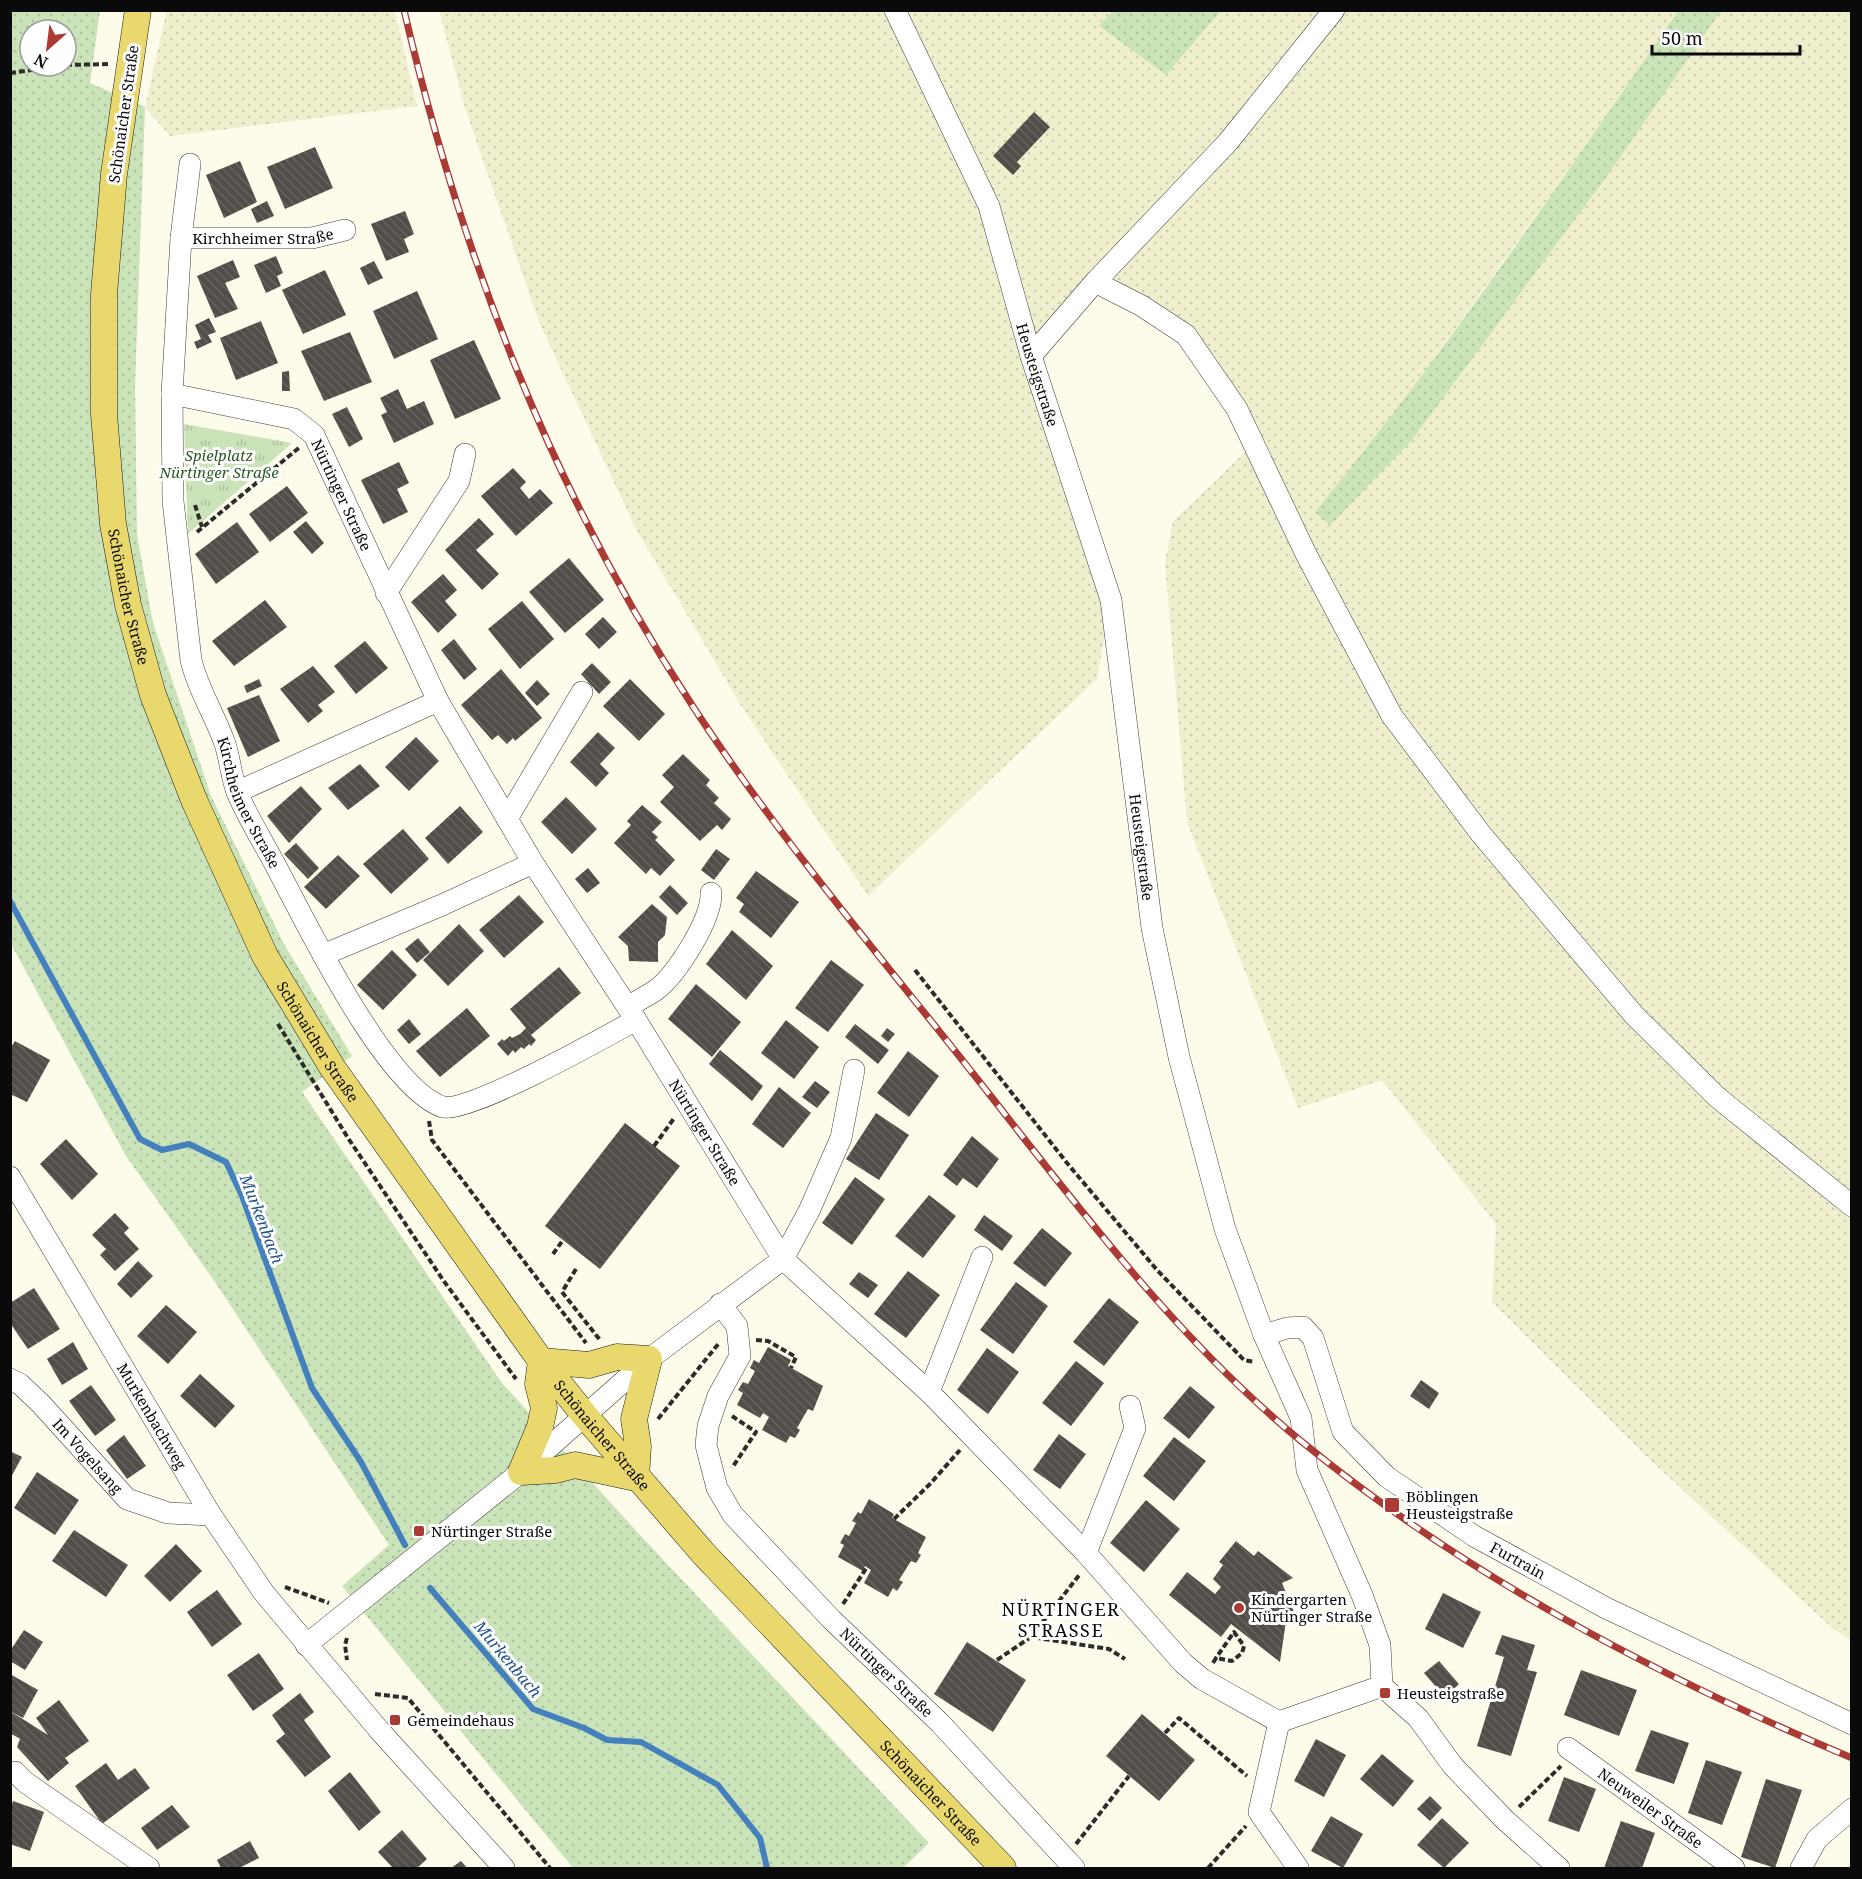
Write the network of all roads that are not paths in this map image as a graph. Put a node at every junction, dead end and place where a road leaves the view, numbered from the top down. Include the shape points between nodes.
1 (138, 10) edge
2 (895, 10) edge
3 (1334, 10) edge
4 (190, 164) dead end
5 (345, 230) dead end
6 (181, 238) junction
7 (1095, 282) junction
8 (1031, 356) junction
9 (172, 394) junction
10 (465, 454) dead end
11 (386, 593) junction
12 (582, 692) dead end
13 (438, 701) junction
14 (237, 792) junction
15 (507, 819) junction
16 (533, 863) junction
17 (711, 893) dead end
18 (322, 955) junction
19 (632, 1014) junction
20 (854, 1070) dead end
21 (11, 1180) edge
22 (1851, 1206) edge
23 (982, 1257) dead end
24 (783, 1259) junction
25 (720, 1304) junction
26 (1264, 1335) junction
27 (650, 1359) junction
28 (541, 1361) junction
29 (10, 1379) edge
30 (929, 1392) junction
31 (1130, 1406) dead end
32 (586, 1417) junction
33 (521, 1472) junction
34 (636, 1478) junction
35 (211, 1515) junction
36 (1089, 1556) junction
37 (306, 1645) junction
38 (1383, 1686) junction
39 (1279, 1722) junction
40 (1851, 1724) edge
41 (1568, 1748) road end
42 (12, 1771) edge
43 (1851, 1809) edge
44 (1069, 1863) edge
45 (149, 1869) edge
46 (504, 1869) edge
47 (1003, 1869) edge
48 (1298, 1869) edge
49 (1559, 1869) edge
50 (1734, 1869) edge
51 (1801, 1869) edge

1 - 28 main road, Schönaicher Straße via 107,251 104,414 113,524 128,605 153,695 194,800 265,956 332,1067
2 - 8 street, Heusteigstraße via 989,206
3 - 7 street via 1228,142
4 - 6 street, Kirchheimer Straße
5 - 6 street, Kirchheimer Straße via 312,238
6 - 9 street, Kirchheimer Straße
7 - 8 street
7 - 22 street via 1186,334 1238,409 1306,554 1392,716 1481,834 1634,1015 1717,1097
8 - 26 street, Heusteigstraße via 1111,600 1152,928 1179,1057 1225,1230
9 - 11 street, Nürtinger Straße via 294,419 314,435
9 - 14 street, Kirchheimer Straße via 173,501 191,660 195,680 225,743
10 - 11 street via 459,481
11 - 13 street, Nürtinger Straße
12 - 15 street
13 - 14 street
13 - 15 street, Nürtinger Straße
14 - 18 street, Kirchheimer Straße
15 - 16 street, Nürtinger Straße
16 - 18 street
16 - 19 street, Nürtinger Straße
17 - 19 street via 703,923 679,964
18 - 19 street, Kirchheimer Straße via 387,1058 425,1096 444,1107 457,1107 484,1097
19 - 24 street, Nürtinger Straße
20 - 24 street via 841,1138
21 - 35 street, Murkenbachweg
23 - 30 street
24 - 25 street
24 - 30 street, Nürtinger Straße
25 - 27 street
25 - 44 street, Nürtinger Straße via 738,1334 740,1356 715,1405 706,1445 717,1488 733,1515 832,1620 940,1723
26 - 38 street, Heusteigstraße via 1301,1418 1303,1453 1313,1489 1362,1595 1380,1645
26 - 40 street, Furtrain via 1303,1327 1313,1338 1342,1432 1387,1477 1474,1536 1606,1608
27 - 28 main road
27 - 32 street
27 - 34 main road via 634,1419 638,1446
28 - 32 main road, Schönaicher Straße
28 - 33 main road via 538,1384 544,1408
29 - 35 street, Im Vogelsang via 41,1404 128,1499 168,1513
30 - 36 street, Nürtinger Straße
31 - 36 street via 1135,1428
32 - 33 street
32 - 34 main road, Schönaicher Straße
33 - 34 main road via 575,1465
33 - 37 street
34 - 47 main road, Schönaicher Straße
35 - 37 street, Murkenbachweg via 264,1593
36 - 39 street, Nürtinger Straße via 1183,1663
37 - 46 street, Murkenbachweg
38 - 39 street
38 - 49 street via 1418,1718 1453,1766 1505,1821
39 - 48 street via 1259,1812
41 - 50 street, Neuweiler Straße
42 - 45 street
43 - 51 street via 1817,1839

